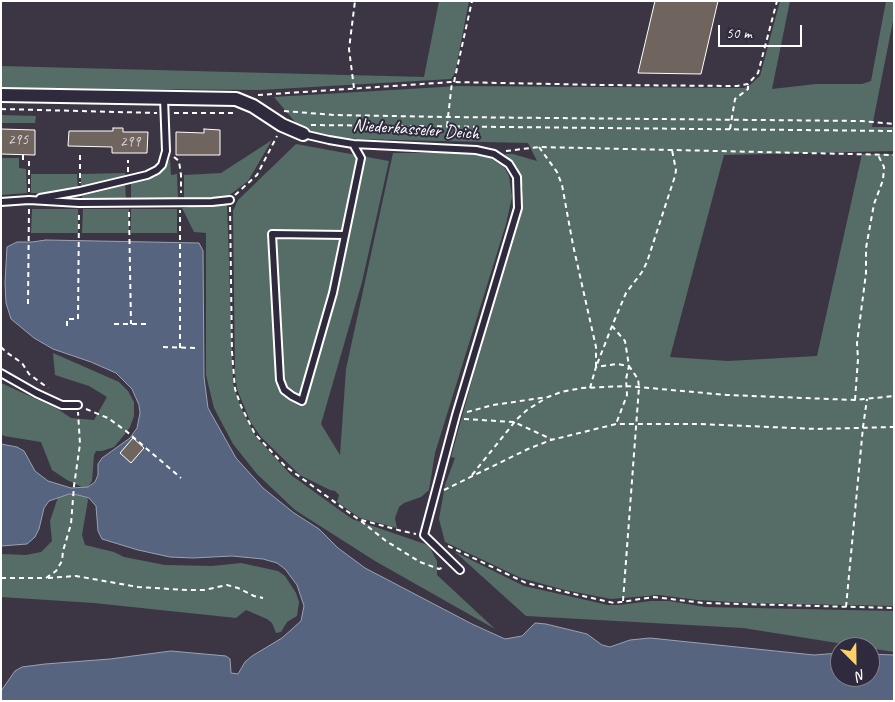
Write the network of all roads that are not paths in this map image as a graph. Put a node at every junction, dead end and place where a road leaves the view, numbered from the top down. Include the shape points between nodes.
1 (1, 95) edge
2 (164, 98) junction
3 (307, 129) joint
4 (353, 144) junction
5 (29, 200) junction
6 (230, 200) road end
7 (1, 202) edge
8 (345, 234) junction
9 (1, 373) edge
10 (78, 405) road end
11 (458, 568) road end

1 - 2 street, Niederkasseler Deich
2 - 3 street, Niederkasseler Deich via 236,99 282,126
2 - 5 lane via 166,150 162,165 156,170 80,191
3 - 4 lane, Niederkasseler Deich via 329,140
4 - 8 lane via 360,158
4 - 11 lane, Niederkasseler Deich via 476,150 494,154 509,164 517,177 518,208 456,414 424,535
5 - 6 lane via 79,204
5 - 7 lane
8 - 8 lane via 332,292 302,400 284,390 280,380 272,234
9 - 10 lane via 62,404

